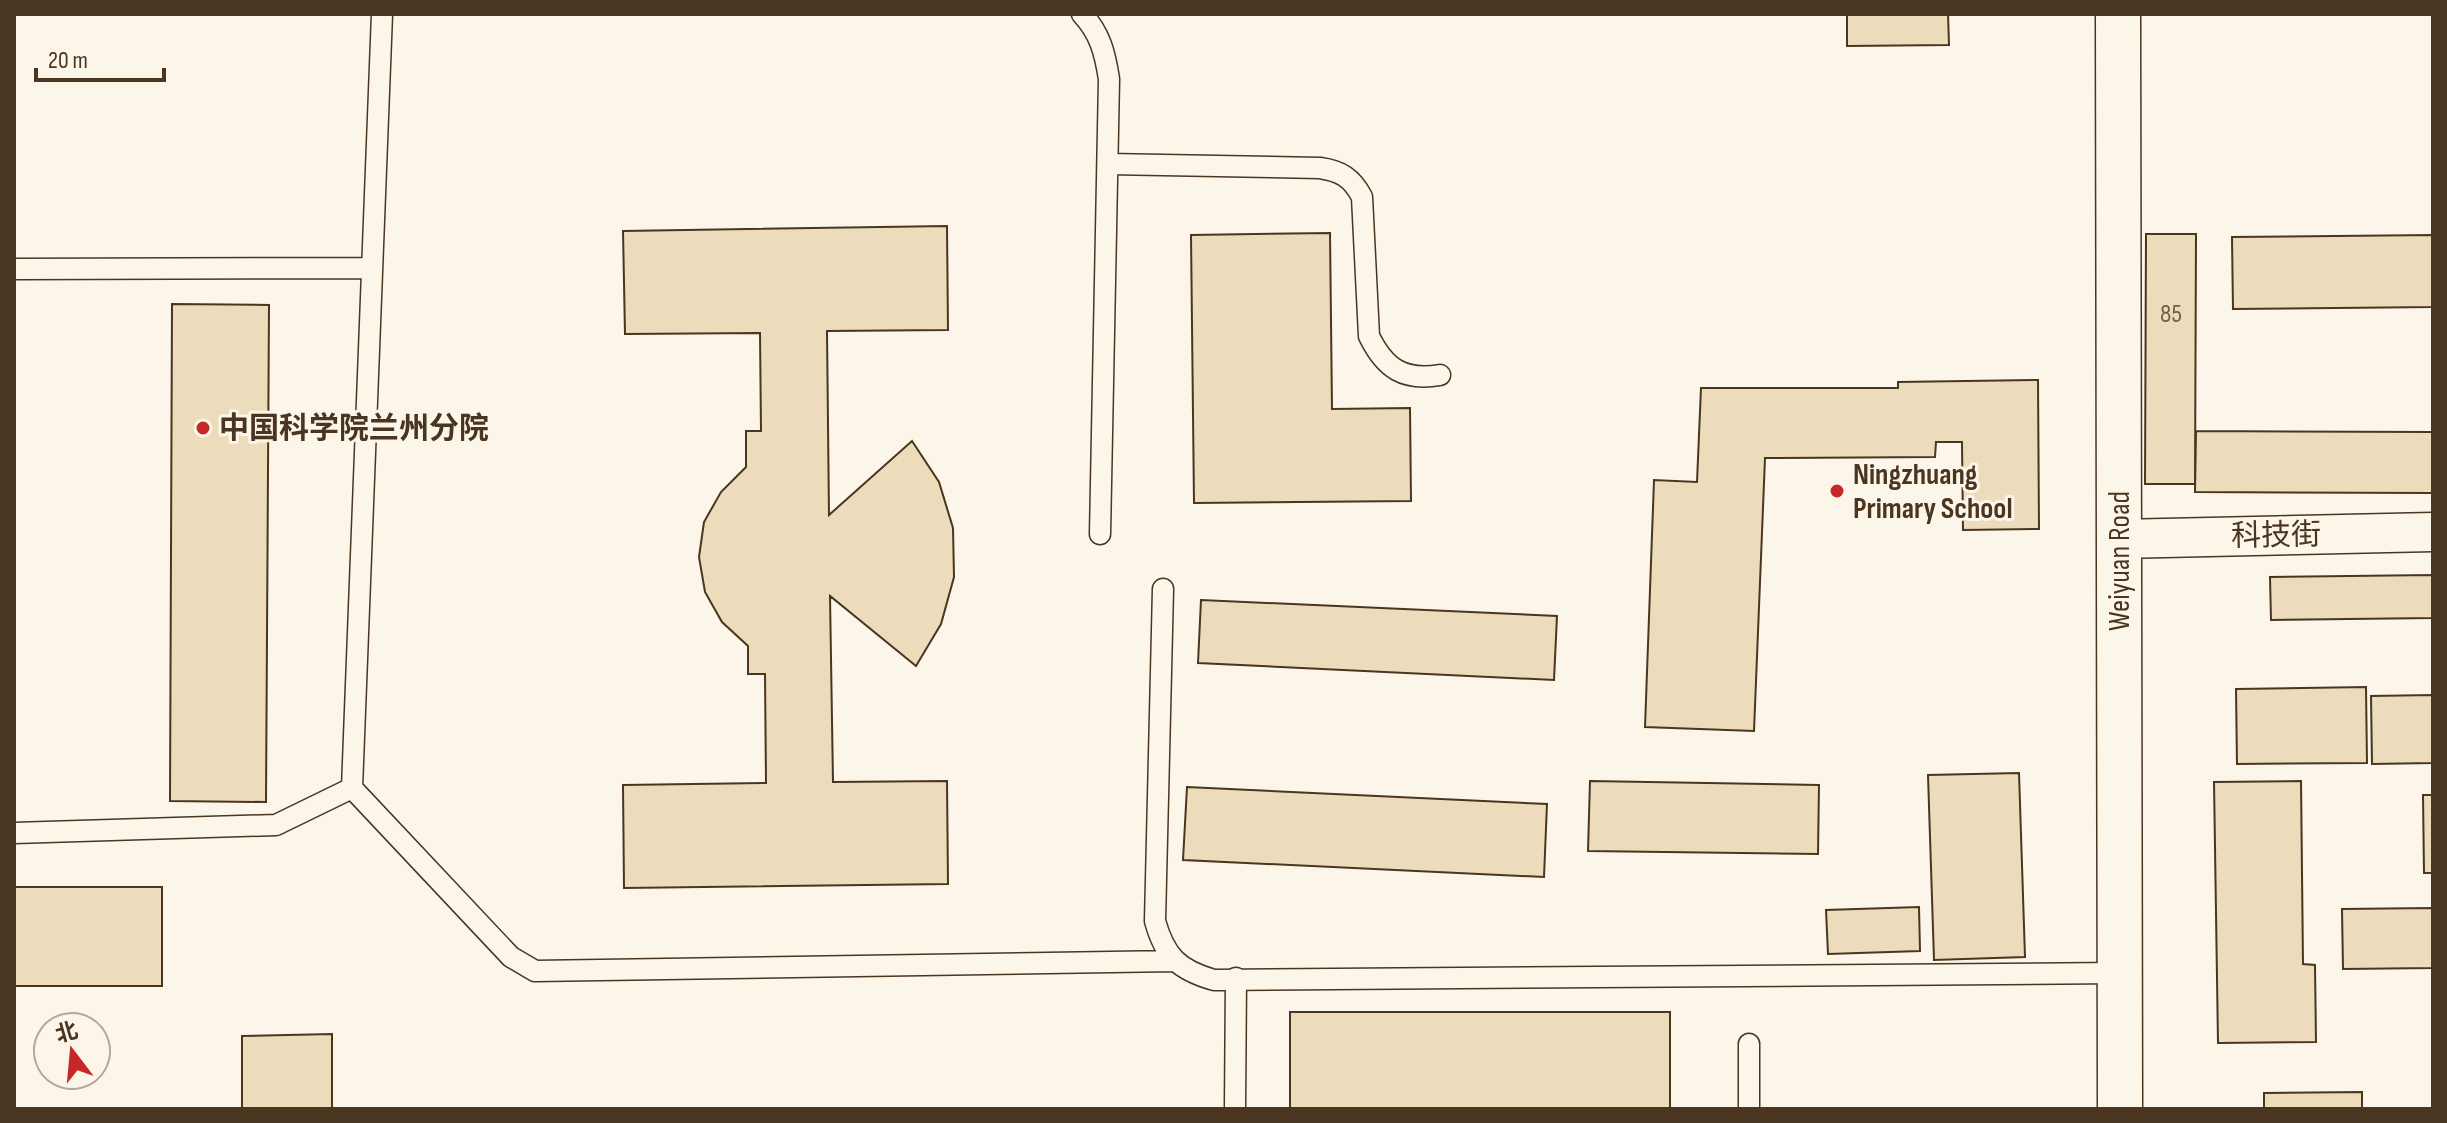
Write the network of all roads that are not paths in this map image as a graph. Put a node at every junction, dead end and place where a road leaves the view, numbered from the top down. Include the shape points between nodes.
1 (382, 14) edge
2 (1082, 14) edge
3 (2118, 14) edge
4 (1108, 164) junction
5 (372, 268) junction
6 (14, 269) edge
7 (1440, 375) dead end
8 (2433, 532) edge
9 (1100, 534) dead end
10 (2119, 539) junction
11 (1163, 589) dead end
12 (352, 788) junction
13 (14, 833) edge
14 (1174, 961) junction
15 (2120, 973) junction
16 (1236, 978) junction
17 (1749, 1044) dead end
18 (1235, 1109) edge
19 (1749, 1109) edge
20 (2120, 1109) edge

1 - 5 lane
2 - 4 lane via 1105,51
3 - 10 street, Weiyuan Road
4 - 7 lane via 1320,168 1346,175 1362,197 1369,336 1389,366 1423,378
4 - 9 lane
5 - 6 lane
5 - 12 lane
8 - 10 street, 科技街
10 - 15 street, Weiyuan Road
11 - 14 lane via 1155,921 1161,943
12 - 13 lane via 276,825
12 - 14 lane via 511,957 535,971
14 - 16 lane via 1192,974
15 - 16 lane
15 - 20 street, Weiyuan Road
16 - 18 lane
17 - 19 lane

